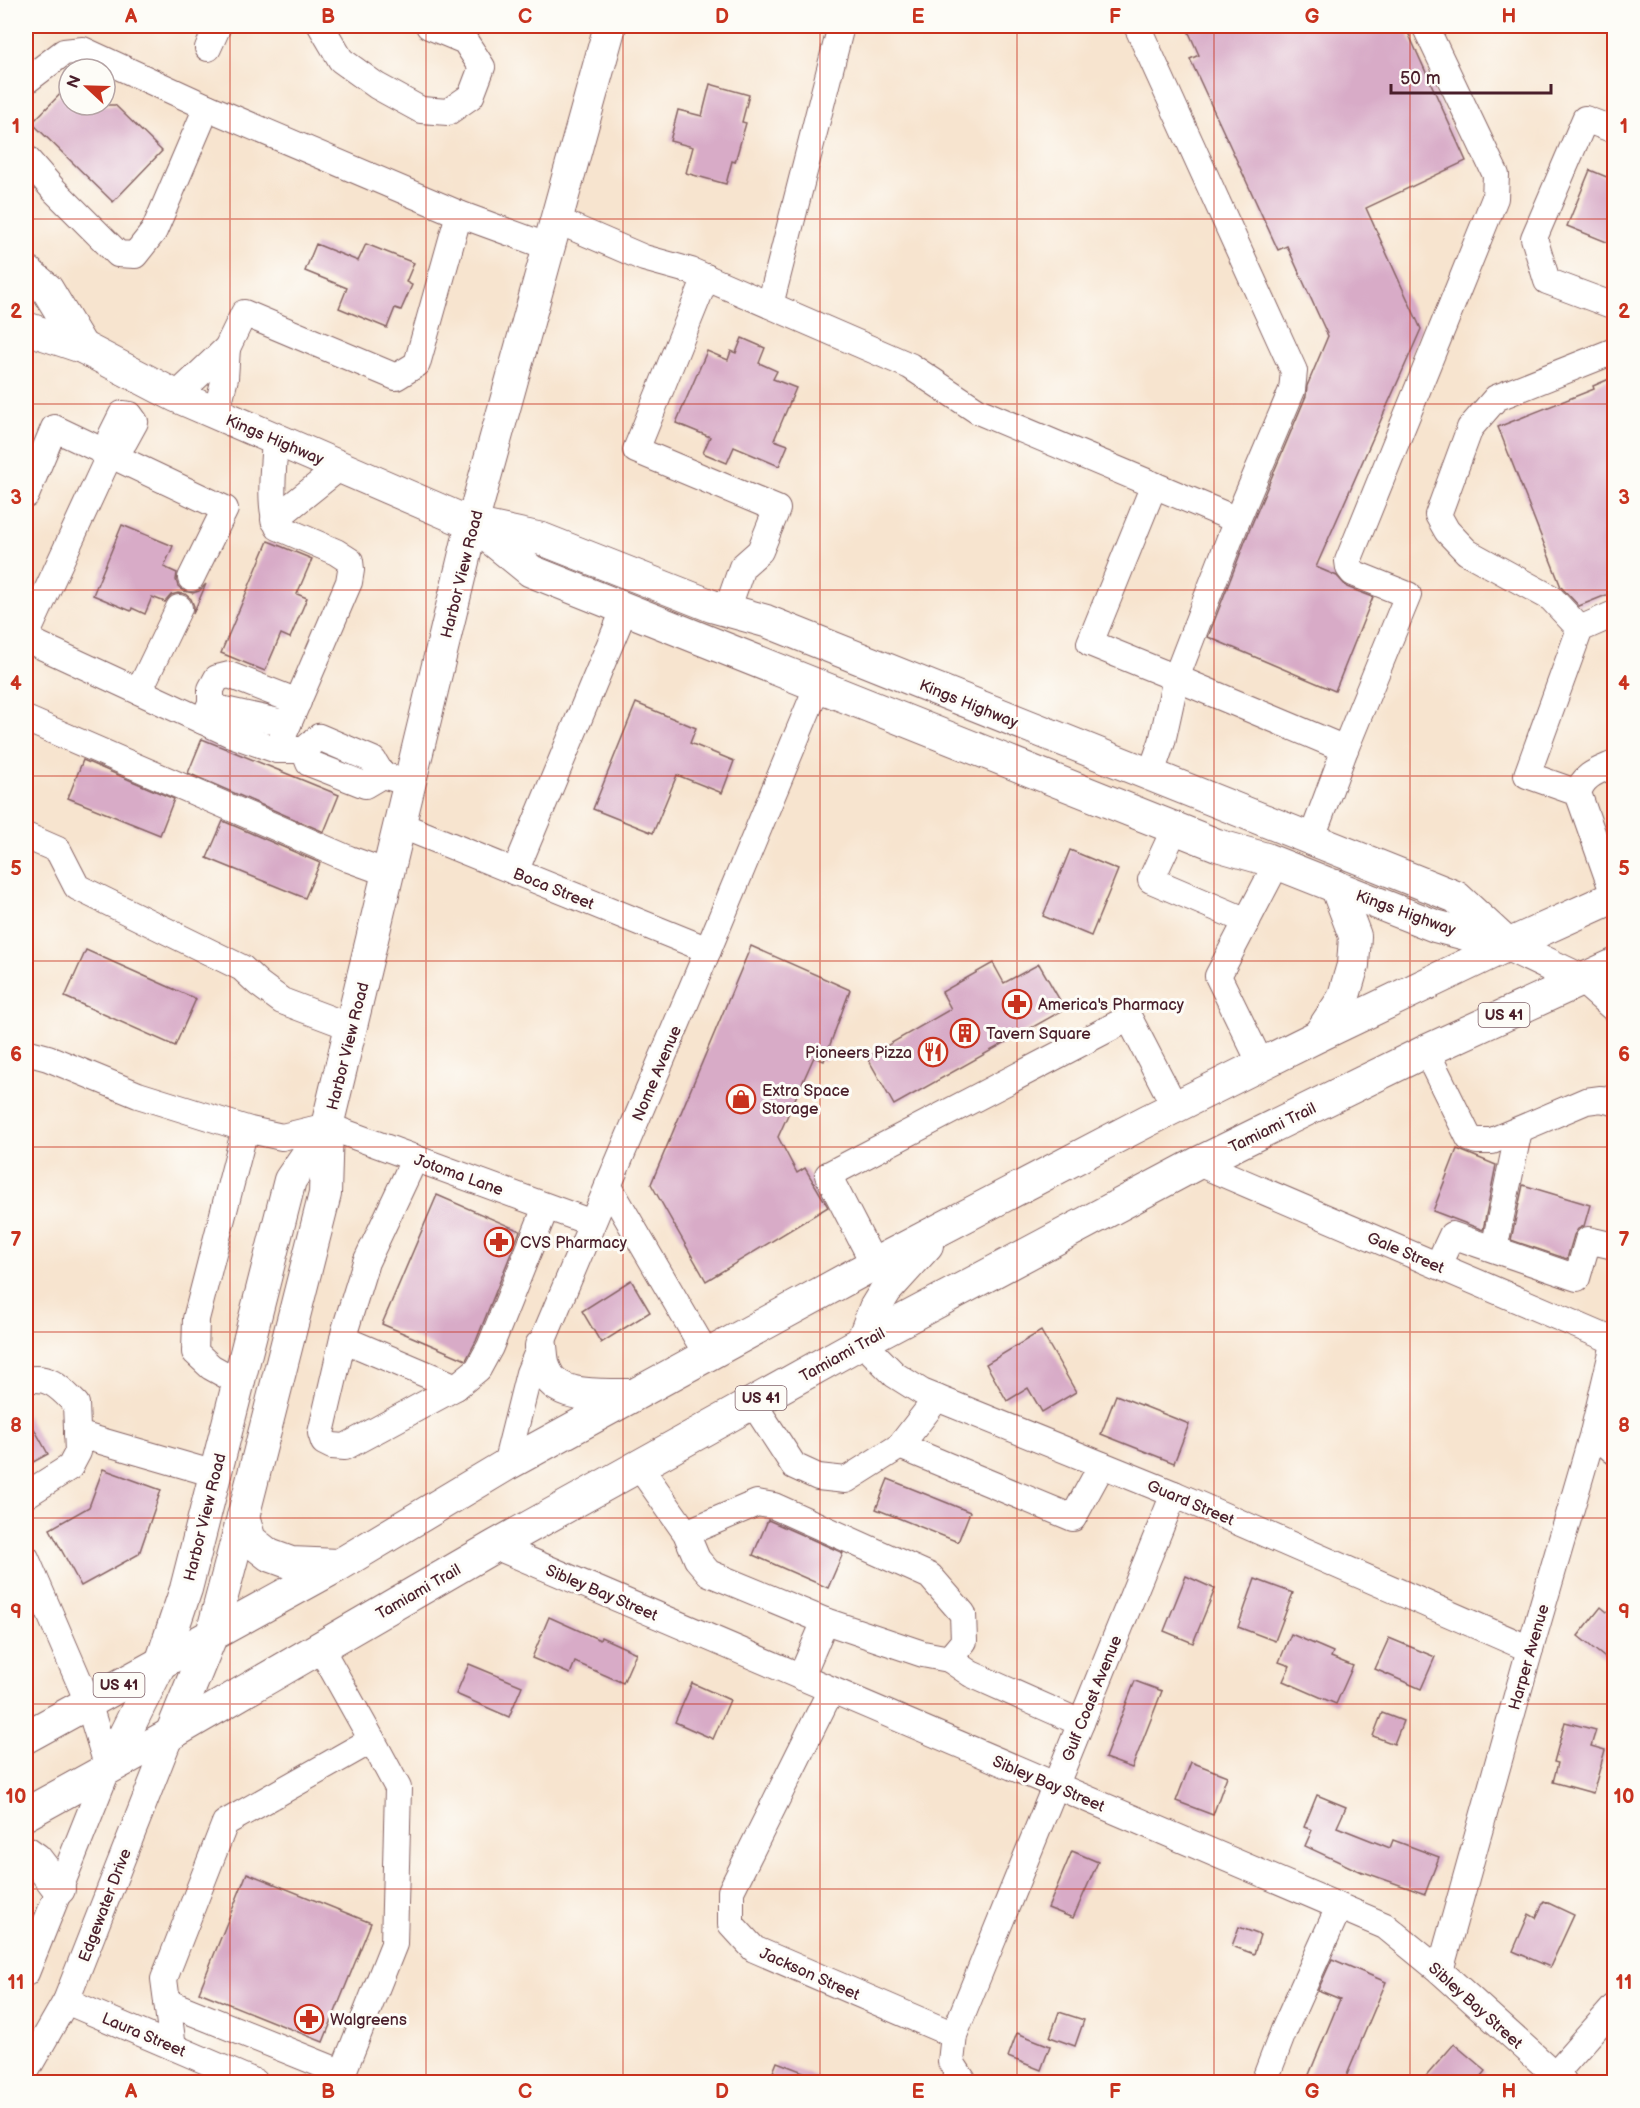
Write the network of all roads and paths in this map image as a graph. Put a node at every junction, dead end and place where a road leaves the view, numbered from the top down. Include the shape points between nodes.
1 (321, 26) edge
2 (429, 26) edge
3 (610, 26) edge
4 (841, 26) edge
5 (1137, 26) edge
6 (1425, 26) edge
7 (26, 81) edge
8 (207, 107) junction
9 (1614, 130) edge
10 (26, 158) edge
11 (459, 214) junction
12 (553, 233) junction
13 (26, 271) edge
14 (706, 277) junction
15 (770, 305) junction
16 (1614, 306) edge
17 (26, 328) edge
18 (82, 347) junction
19 (227, 348) junction
20 (1614, 351) edge
21 (146, 382) junction
22 (176, 396) junction
23 (216, 414) junction
24 (275, 439) junction
25 (112, 449) junction
26 (340, 467) junction
27 (1154, 485) junction
28 (26, 495) edge
29 (274, 520) junction
30 (1237, 520) junction
31 (472, 524) junction
32 (191, 578) dead end
33 (179, 608) dead end
34 (625, 608) junction
35 (727, 610) junction
36 (1614, 614) edge
37 (1580, 629) junction
38 (26, 637) edge
39 (1176, 678) junction
40 (818, 685) junction
41 (139, 691) junction
42 (207, 712) junction
43 (293, 713) junction
44 (26, 719) edge
45 (1346, 749) junction
46 (277, 750) junction
47 (1614, 764) edge
48 (1150, 776) junction
49 (396, 779) junction
50 (1578, 793) junction
51 (1136, 813) junction
52 (400, 825) junction
53 (1175, 828) junction
54 (26, 836) edge
55 (1311, 840) junction
56 (1277, 863) junction
57 (515, 872) junction
58 (388, 873) junction
59 (1336, 886) junction
60 (1614, 896) edge
61 (1247, 921) junction
62 (1508, 945) junction
63 (708, 950) junction
64 (1614, 965) edge
65 (1581, 980) junction
66 (1614, 1009) edge
67 (351, 1027) junction
68 (1318, 1036) junction
69 (1426, 1051) junction
70 (26, 1052) edge
71 (1261, 1064) junction
72 (1614, 1102) edge
73 (1175, 1107) junction
74 (327, 1126) junction
75 (245, 1129) junction
76 (1519, 1130) junction
77 (415, 1158) junction
78 (1198, 1163) junction
79 (608, 1185) junction
80 (546, 1207) junction
81 (592, 1223) junction
82 (939, 1230) junction
83 (1614, 1246) edge
84 (1494, 1249) junction
85 (874, 1264) junction
86 (1438, 1265) junction
87 (342, 1339) junction
88 (862, 1342) junction
89 (1614, 1342) edge
90 (541, 1346) junction
91 (707, 1355) junction
92 (26, 1380) edge
93 (238, 1382) junction
94 (456, 1387) junction
95 (633, 1395) junction
96 (937, 1398) junction
97 (753, 1403) junction
98 (1593, 1433) junction
99 (77, 1434) junction
100 (900, 1446) junction
101 (1614, 1451) edge
102 (506, 1465) junction
103 (1102, 1465) junction
104 (639, 1466) junction
105 (215, 1474) junction
106 (1174, 1494) junction
107 (26, 1495) edge
108 (243, 1517) junction
109 (686, 1533) junction
110 (495, 1546) junction
111 (26, 1558) edge
112 (339, 1564) junction
113 (825, 1621) junction
114 (212, 1634) junction
115 (320, 1647) junction
116 (1530, 1648) junction
117 (949, 1659) junction
118 (162, 1660) junction
119 (801, 1677) junction
120 (831, 1690) junction
121 (88, 1702) junction
122 (1081, 1723) junction
123 (171, 1734) junction
124 (26, 1737) edge
125 (372, 1740) junction
126 (108, 1768) junction
127 (1056, 1786) junction
128 (26, 1814) edge
129 (26, 1852) edge
130 (59, 1889) junction
131 (1339, 1907) junction
132 (1440, 1971) junction
133 (26, 1973) edge
134 (66, 2001) junction
135 (167, 2002) junction
136 (1614, 2007) edge
137 (954, 2035) junction
138 (173, 2047) junction
139 (26, 2070) edge
140 (344, 2071) edge
141 (1555, 2080) edge
142 (255, 2082) edge
143 (964, 2082) edge
144 (1264, 2082) edge

1 - 2 street via 341,60 377,86 421,110 448,112 471,96 482,67 465,41
3 - 12 main road, Harbor View Road
4 - 15 street
5 - 30 street via 1294,371 1292,390
6 - 45 street via 1496,175 1497,186 1348,561 1353,573 1408,595
7 - 8 street via 64,52 83,50
8 - 10 street via 154,231 135,255 118,254
8 - 11 street
9 - 16 street via 1585,119 1534,238 1547,280
11 - 12 street
11 - 19 street via 417,364 396,377 244,313
12 - 14 street
12 - 31 main road, Harbor View Road
13 - 18 main road, Kings Highway via 47,290
14 - 15 street
14 - 35 street via 636,450 777,509 760,551 742,567
15 - 27 street via 910,366 978,411
17 - 18 main road, Kings Highway
18 - 21 main road, Kings Highway
19 - 22 street
19 - 23 street
20 - 37 street via 1496,398 1470,429 1438,515 1467,552 1551,598
21 - 22 main road, Kings Highway
21 - 25 street via 130,415 135,422 123,442
22 - 23 main road, Kings Highway
23 - 24 main road, Kings Highway
24 - 26 main road, Kings Highway
24 - 29 street
25 - 28 street via 54,428
25 - 32 street via 225,509
25 - 38 street
26 - 29 street
26 - 31 main road, Kings Highway
27 - 30 street
27 - 39 street via 1090,643
29 - 43 street via 278,527 350,561 351,570
30 - 39 street
31 - 34 main road, Kings Highway via 531,571
31 - 35 main road, Kings Highway via 542,539
31 - 49 main road, Harbor View Road
33 - 41 street
34 - 40 main road, Kings Highway
34 - 57 street
35 - 48 main road, Kings Highway via 766,621
36 - 37 street
37 - 50 street via 1527,775
38 - 41 street
39 - 45 street
39 - 48 street
40 - 51 main road, Kings Highway
40 - 63 street, Nome Avenue
41 - 42 street
42 - 43 street via 220,709
42 - 46 street via 231,734
43 - 46 street
44 - 58 street
45 - 55 street
46 - 49 street via 304,750 309,763 365,785
47 - 50 street via 1590,774 1581,782
48 - 51 main road
48 - 55 main road, Kings Highway
49 - 52 main road, Harbor View Road
50 - 60 street
51 - 53 main road, Kings Highway
52 - 57 street, Boca Street
52 - 58 main road, Harbor View Road
53 - 56 main road, Kings Highway
53 - 61 street via 1151,880
54 - 67 street via 58,850 77,886 242,968 282,1001
55 - 62 main road, Kings Highway via 1456,897
56 - 59 main road, Kings Highway
56 - 61 street
57 - 63 street, Boca Street
58 - 67 main road, Harbor View Road
59 - 62 main road, Kings Highway via 1435,926
59 - 68 main road via 1355,936 1353,965 1343,999
60 - 62 main road, US 41
61 - 71 street via 1218,976
62 - 65 main road
62 - 68 main road, US 41
63 - 79 street, Nome Avenue
64 - 65 main road, Tamiami Trail / US 41
65 - 66 street
65 - 69 main road, Tamiami Trail / US 41
67 - 74 main road, Harbor View Road
68 - 71 main road, US 41
69 - 76 street via 1469,1138 1492,1141
69 - 78 main road, Tamiami Trail / US 41
70 - 75 street via 138,1095
71 - 73 main road, US 41
72 - 76 street via 1586,1101
73 - 82 main road, US 41
73 - 85 street via 1129,1018 859,1158 828,1175
74 - 75 street via 282,1137
74 - 77 street, Jotoma Lane
74 - 93 main road, Harbor View Road via 290,1180
74 - 108 main road, Harbor View Road via 326,1194
75 - 93 street via 196,1319 195,1352 211,1367
76 - 84 street
77 - 80 street, Jotoma Lane
77 - 87 street via 366,1262
78 - 86 street, Gale Street
78 - 88 main road, Tamiami Trail / US 41
79 - 81 street, Nome Avenue
79 - 91 street
80 - 81 street, Jotoma Lane
80 - 94 street via 482,1362
81 - 90 street, Nome Avenue
82 - 85 main road, US 41
82 - 88 main road via 886,1290 874,1308
83 - 84 street via 1588,1240 1577,1278
84 - 86 street via 1452,1235
85 - 91 main road, US 41
86 - 89 street, Gale Street
87 - 94 street
87 - 94 street via 321,1432 324,1442 332,1446 345,1447
88 - 96 street, Guard Street via 895,1375
88 - 97 main road, Tamiami Trail / US 41
89 - 98 street, Harper Avenue
90 - 95 main road via 545,1370 556,1386 571,1392
90 - 102 street, Nome Avenue via 529,1373
91 - 95 main road, US 41
92 - 99 street via 56,1383 76,1404
93 - 105 main road, Harbor View Road
95 - 102 main road, US 41
96 - 100 street
96 - 103 street, Guard Street
97 - 100 street via 794,1467 818,1477 846,1480
97 - 104 main road, Tamiami Trail / US 41
98 - 101 street
98 - 116 street, Harper Avenue
99 - 105 street
99 - 107 street via 78,1452 70,1467
100 - 103 street via 1073,1518
102 - 112 main road, US 41
103 - 106 street, Guard Street
104 - 109 street
104 - 110 main road, Tamiami Trail / US 41
105 - 118 main road, Harbor View Road via 186,1589
106 - 116 street, Guard Street
106 - 122 street, Gulf Coast Avenue
108 - 112 main road via 250,1540 269,1555 291,1563
108 - 114 main road, Harbor View Road
109 - 113 street via 697,1559 710,1573
109 - 117 street via 757,1503 774,1506 930,1576 963,1614 964,1641
110 - 115 main road, Tamiami Trail / US 41
110 - 119 street, Sibley Bay Street
111 - 121 street
112 - 114 main road, US 41
113 - 117 street
113 - 119 street
114 - 118 main road, US 41
114 - 123 main road, Harbor View Road
115 - 123 main road, Tamiami Trail / US 41
115 - 125 street
116 - 132 street, Harper Avenue
117 - 122 street via 971,1674
118 - 121 main road, US 41
118 - 126 main road, Harbor View Road
119 - 120 street, Sibley Bay Street
120 - 127 street, Sibley Bay Street
120 - 137 street, Jackson Street via 731,1891 731,1924 753,1949
121 - 124 main road, US 41
121 - 126 street
122 - 127 street, Gulf Coast Avenue
123 - 126 main road, Tamiami Trail / US 41
123 - 134 street, Edgewater Drive
125 - 135 street via 225,1823 164,1979
125 - 140 street via 398,1788 394,1944
126 - 128 main road, Tamiami Trail / US 41
126 - 130 street
127 - 131 street, Sibley Bay Street
127 - 137 street, Gulf Coast Avenue
129 - 130 main road
130 - 133 street
131 - 132 street, Sibley Bay Street via 1385,1926
131 - 144 street
132 - 141 street, Sibley Bay Street
134 - 138 street, Laura Street
134 - 139 street, Edgewater Drive
135 - 138 street
135 - 140 street
136 - 141 street
137 - 143 street via 951,2062
138 - 142 street, Laura Street

